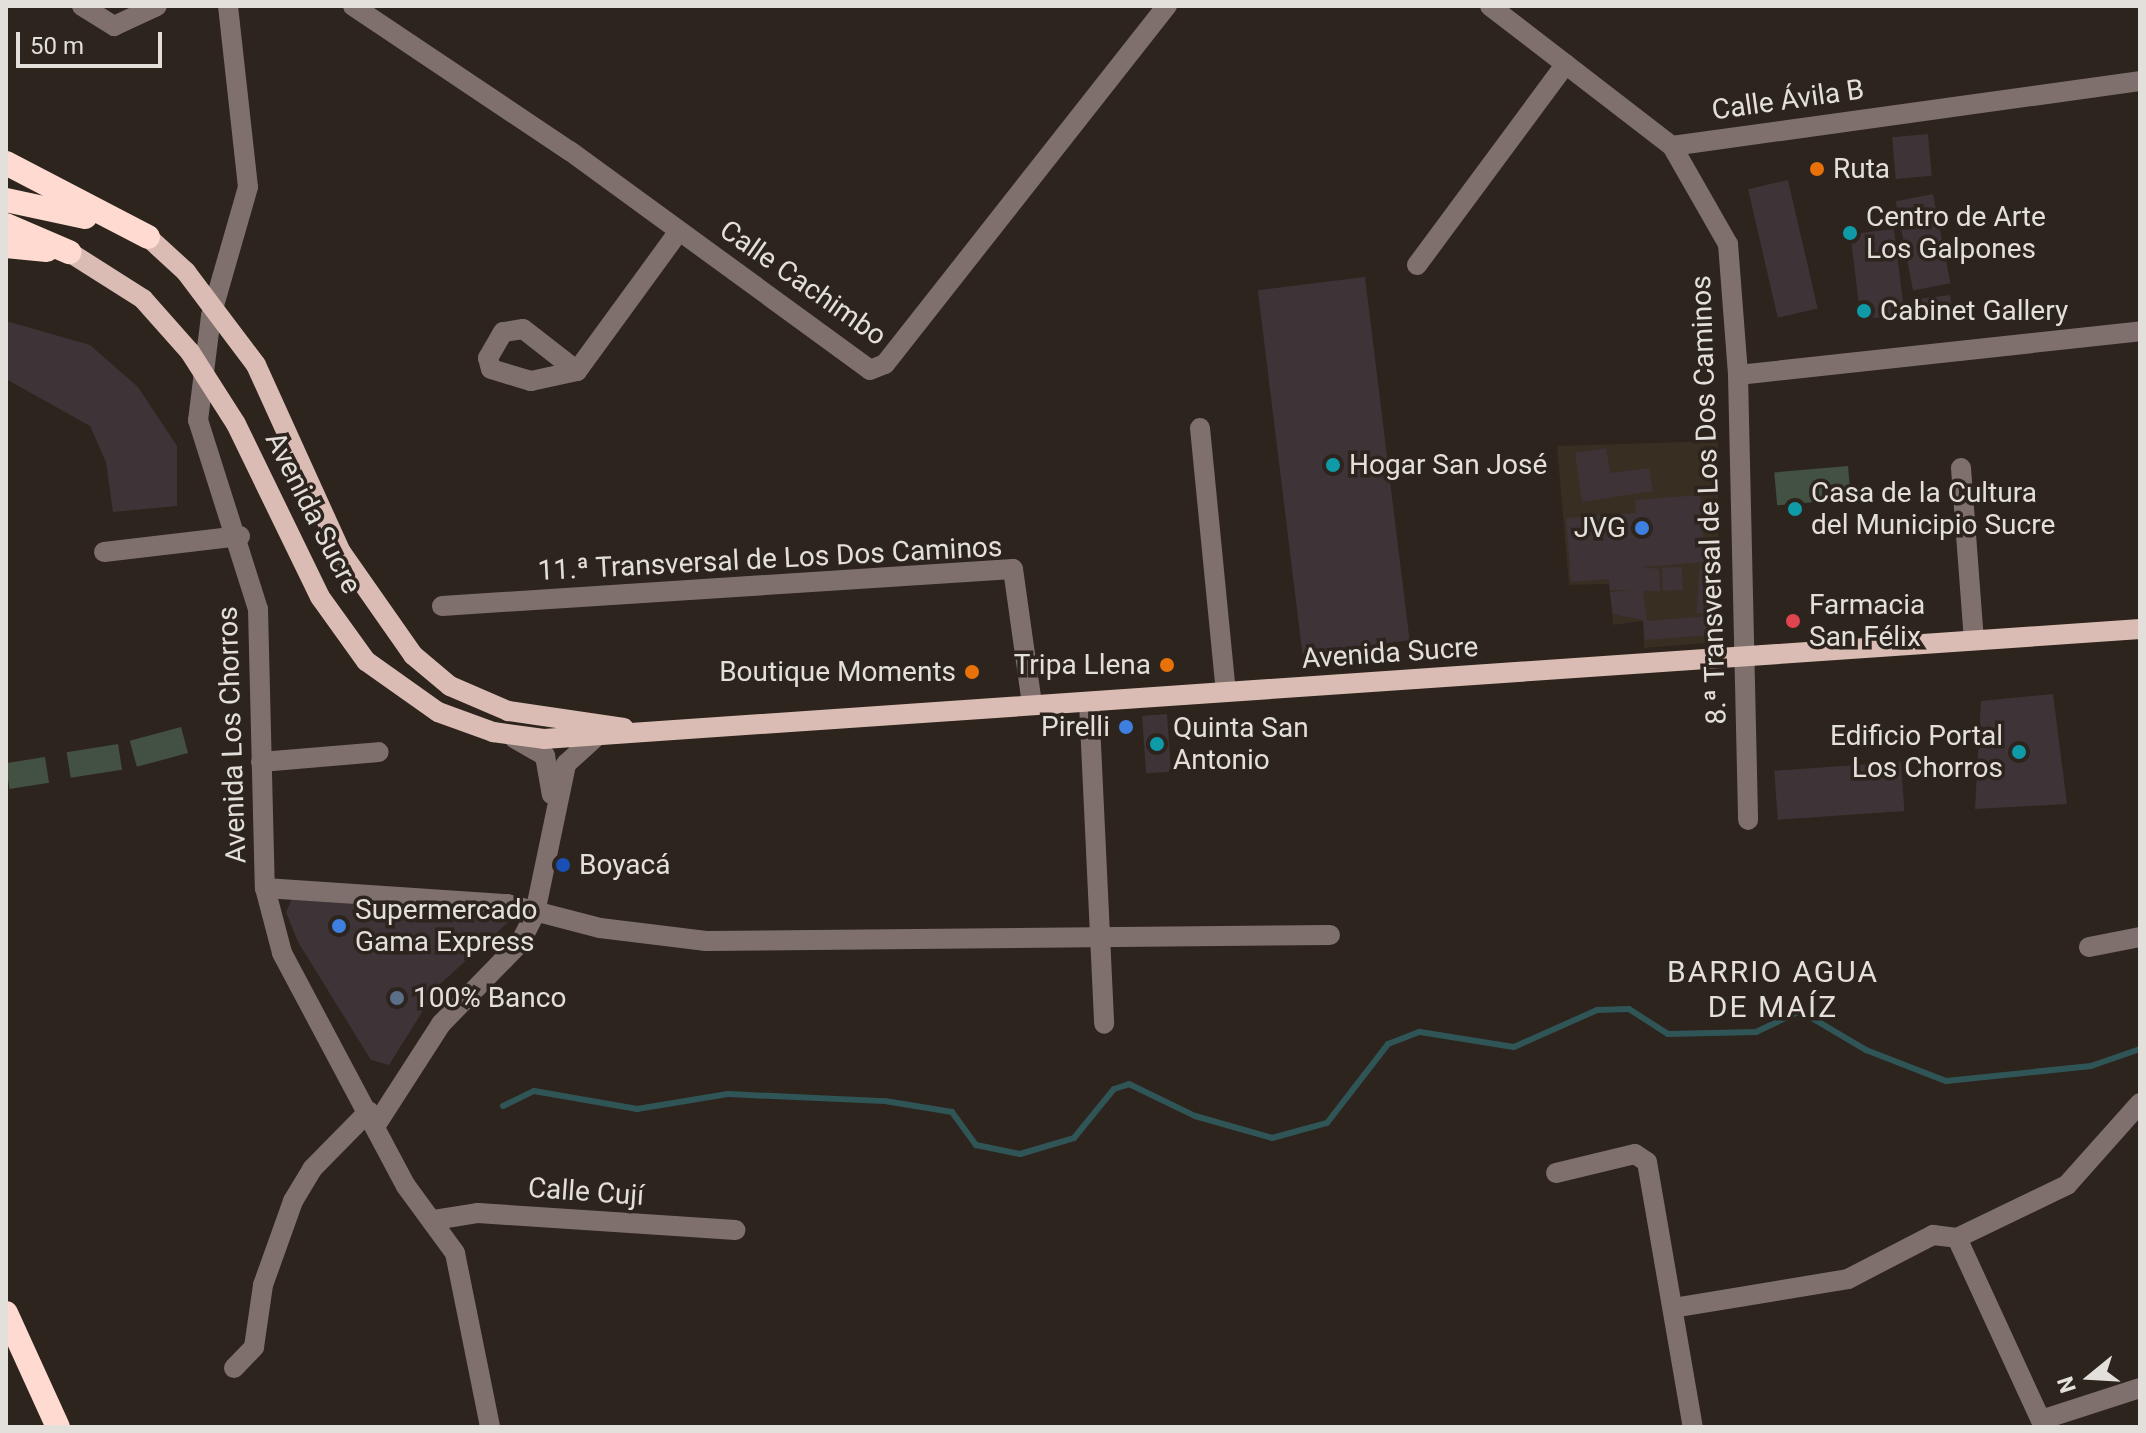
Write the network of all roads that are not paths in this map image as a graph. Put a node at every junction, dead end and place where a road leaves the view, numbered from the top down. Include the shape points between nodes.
1 (82, 6) edge
2 (157, 6) edge
3 (228, 6) edge
4 (353, 6) edge
5 (1167, 6) edge
6 (1490, 6) edge
7 (1566, 64) junction
8 (2140, 81) edge
9 (1672, 146) junction
10 (6, 163) edge
11 (6, 200) edge
12 (6, 225) edge
13 (679, 231) junction
14 (148, 237) junction
15 (6, 246) edge
16 (69, 252) junction
17 (1417, 265) dead end
18 (2140, 331) edge
19 (577, 371) dead end
20 (1738, 375) junction
21 (1200, 428) dead end
22 (1961, 468) dead end
23 (240, 536) junction
24 (104, 552) dead end
25 (442, 606) dead end
26 (2140, 629) edge
27 (1974, 639) junction
28 (1742, 659) junction
29 (1226, 692) junction
30 (1089, 702) junction
31 (1032, 705) junction
32 (644, 730) junction
33 (493, 732) junction
34 (595, 738) junction
35 (379, 752) dead end
36 (261, 762) junction
37 (1748, 820) dead end
38 (553, 822) junction
39 (265, 888) junction
40 (535, 913) junction
41 (1330, 935) dead end
42 (2140, 937) edge
43 (1099, 941) junction
44 (2089, 947) dead end
45 (1104, 1024) dead end
46 (2140, 1103) edge
47 (372, 1118) junction
48 (1556, 1173) dead end
49 (434, 1220) junction
50 (735, 1230) dead end
51 (1957, 1238) junction
52 (1673, 1308) junction
53 (6, 1313) edge
54 (234, 1368) dead end
55 (2140, 1388) edge
56 (2042, 1424) edge
57 (58, 1427) edge
58 (490, 1427) edge
59 (1693, 1427) edge

1 - 2 street via 114,26
3 - 23 street, Avenida Los Chorros via 248,187 198,392 210,472
4 - 13 street, Calle Cachimbo
5 - 13 street, Calle Cachimbo via 878,369 870,370
6 - 7 street
7 - 9 street
7 - 17 street
8 - 9 street, Calle Ávila B
9 - 20 street, 8.ª Transversal de Los Dos Caminos via 1728,244
10 - 14 highway
11 - 14 highway
12 - 16 highway
13 - 19 street
14 - 32 main road, Avenida Sucre, bridge via 186,272 256,365 341,552 413,655 450,686 508,711
15 - 16 highway
16 - 33 main road, Avenida Sucre, bridge via 143,299 190,352 236,424 320,597 366,661 438,712
18 - 20 street
20 - 28 street, 8.ª Transversal de Los Dos Caminos
21 - 29 street
22 - 27 street
23 - 24 street
23 - 36 street, Avenida Los Chorros via 258,609
25 - 31 street, 11.ª Transversal de Los Dos Caminos via 1013,569
26 - 27 main road, Avenida Sucre
27 - 28 main road, Avenida Sucre
28 - 29 main road, Avenida Sucre
28 - 37 street, 8.ª Transversal de Los Dos Caminos
29 - 30 main road, Avenida Sucre
30 - 31 main road, Avenida Sucre
30 - 43 street
31 - 32 main road, Avenida Sucre
32 - 34 main road, Avenida Sucre
33 - 34 main road, Avenida Sucre
33 - 38 street via 545,756
34 - 38 street via 566,764
35 - 36 street
36 - 39 street, Avenida Los Chorros
38 - 40 street
39 - 40 street via 507,904
39 - 47 street, Avenida Los Chorros via 282,953
40 - 43 street via 706,941
40 - 47 street via 520,943 441,1024
41 - 43 street
42 - 44 street
43 - 45 street
46 - 51 street via 2067,1185
47 - 49 street, Avenida Los Chorros via 406,1186
47 - 54 street via 312,1169 293,1201 263,1285 254,1347
48 - 52 street via 1643,1155
49 - 50 street, Calle Cují via 478,1213
49 - 58 street, Avenida Los Chorros via 463,1275
51 - 52 street via 1933,1235 1848,1279
51 - 56 street
52 - 59 street
53 - 57 highway
55 - 56 street

